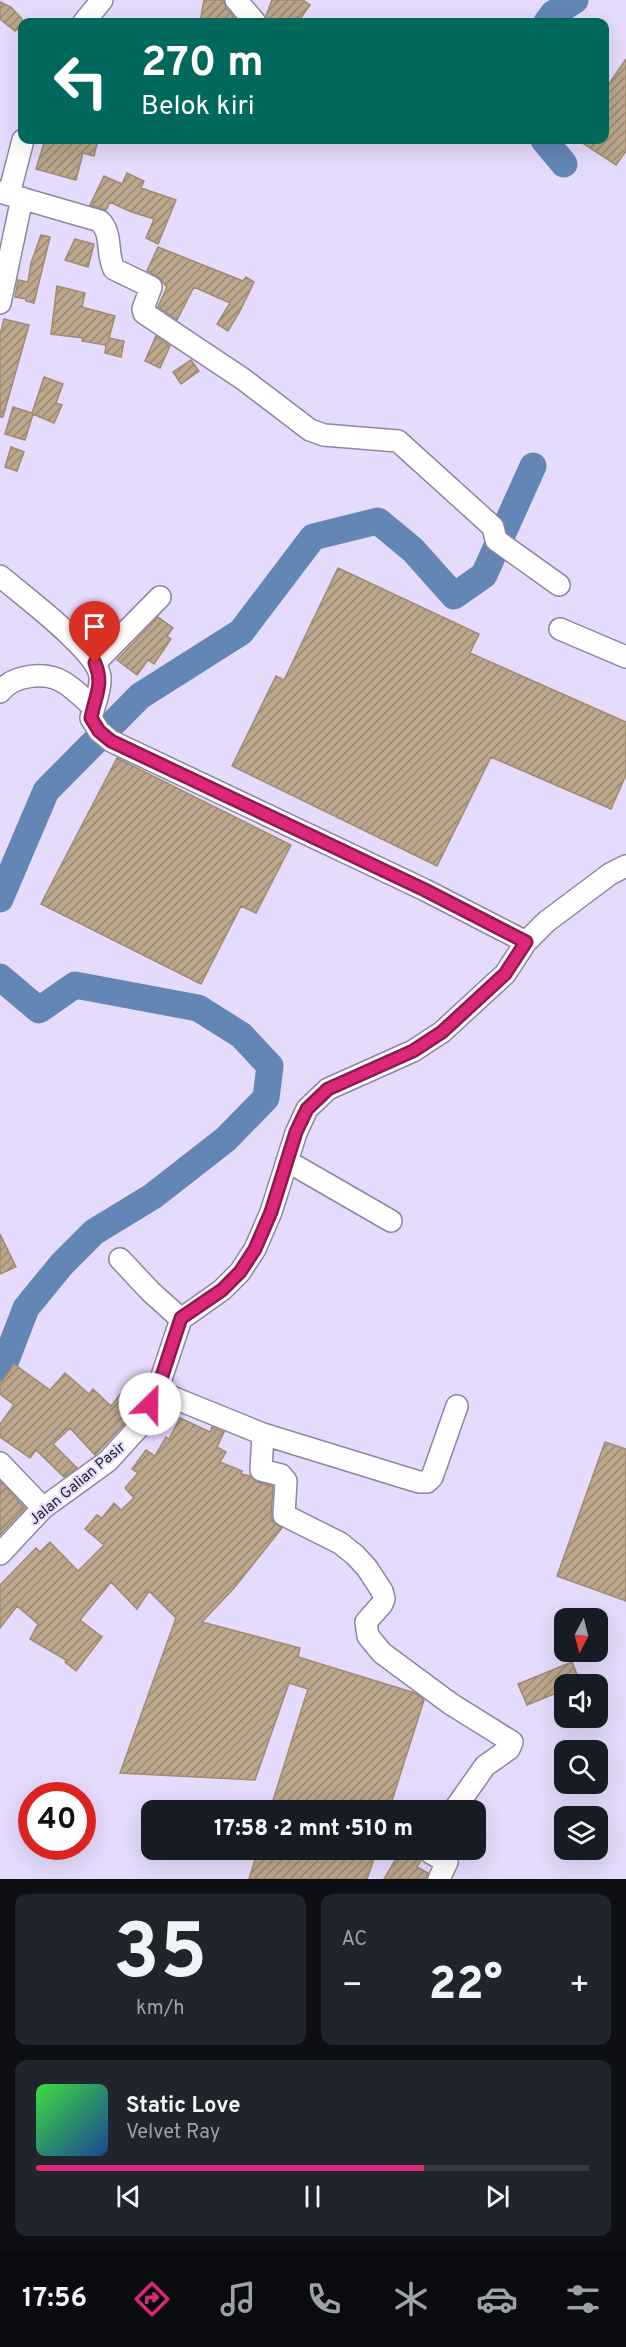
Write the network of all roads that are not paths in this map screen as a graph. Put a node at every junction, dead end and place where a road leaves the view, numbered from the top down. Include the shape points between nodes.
1 (102, 0) edge
2 (236, 0) edge
3 (87, 18) edge
4 (252, 18) edge
5 (22, 144) edge
6 (10, 194) edge
7 (0, 303) edge
8 (0, 576) edge
9 (559, 585) dead end
10 (160, 597) dead end
11 (560, 629) dead end
12 (626, 657) edge
13 (95, 663) junction
14 (0, 692) edge
15 (93, 707) junction
16 (626, 866) edge
17 (526, 942) junction
18 (286, 1161) junction
19 (391, 1221) dead end
20 (120, 1259) dead end
21 (181, 1318) junction
22 (157, 1391) junction
23 (457, 1406) dead end
24 (263, 1434) junction
25 (1, 1467) edge
26 (43, 1508) junction
27 (0, 1554) edge
28 (461, 1800) edge
29 (443, 1860) edge
30 (439, 1879) edge

1 - 3 street
2 - 4 street
5 - 6 street
6 - 7 street
6 - 9 street via 100,221 108,234 114,269 151,287 144,313 243,379 310,430 324,435 398,441 493,527 499,542
8 - 13 street via 77,642
10 - 13 street
11 - 12 street
13 - 15 street via 100,686
14 - 15 street via 19,679 35,676 63,681
15 - 17 street via 91,718 105,736
16 - 17 street via 555,915
17 - 18 street via 505,974 442,1032 413,1051 328,1089 307,1109
18 - 19 street
18 - 21 street via 271,1212 240,1272 222,1290
20 - 21 street
21 - 22 street, Jalan Galian Pasir
22 - 24 street
22 - 26 street, Jalan Galian Pasir via 138,1428 108,1461
23 - 24 street via 427,1482
24 - 28 street via 261,1470 281,1475 286,1481 284,1515 340,1543 355,1555 382,1591 382,1604 366,1622 365,1629 374,1644 451,1704 510,1739 512,1746 485,1766
25 - 26 street
26 - 27 street, Jalan Galian Pasir
29 - 30 street via 447,1862

